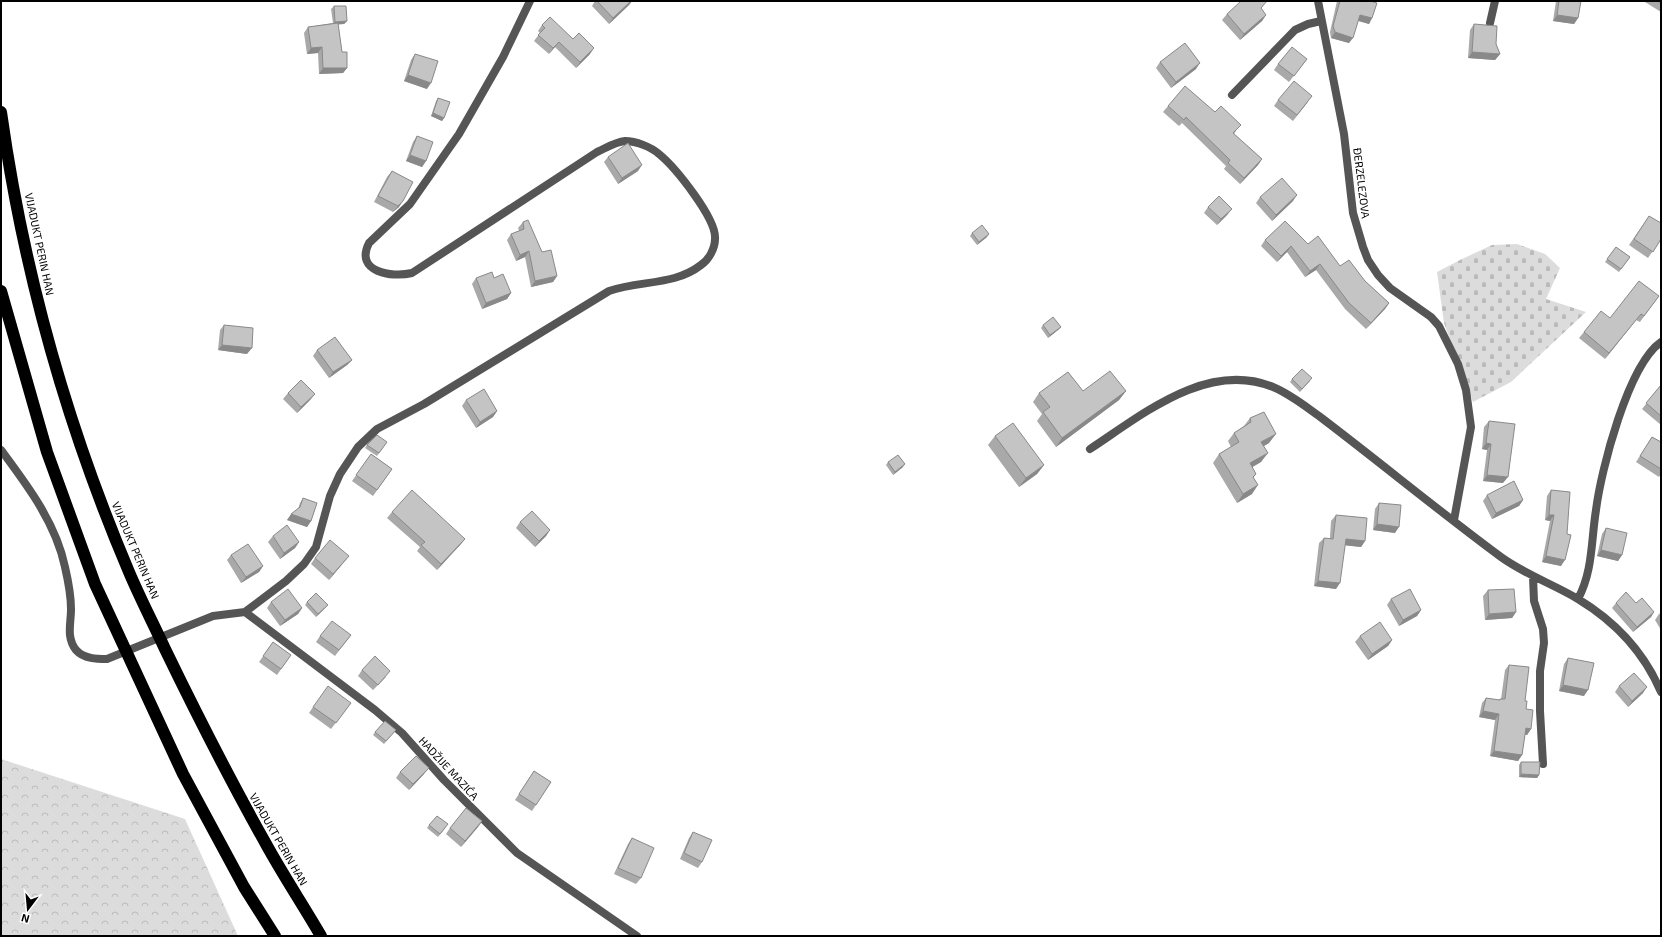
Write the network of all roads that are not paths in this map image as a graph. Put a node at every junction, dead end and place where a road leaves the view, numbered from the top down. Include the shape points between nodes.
1 (530, 1) edge
2 (1318, 1) edge
3 (1495, 1) edge
4 (1321, 21) junction
5 (1490, 23) dead end
6 (1232, 95) dead end
7 (1, 112) edge
8 (1, 291) edge
9 (1661, 342) edge
10 (1090, 449) dead end
11 (1, 450) edge
12 (1454, 520) junction
13 (1532, 577) junction
14 (1578, 599) junction
15 (245, 612) junction
16 (1661, 692) edge
17 (1543, 764) dead end
18 (275, 936) edge
19 (322, 936) edge
20 (637, 936) edge

1 - 15 street via 503,57 459,134 410,204 369,243 365,259 380,273 393,276 412,273 597,152 626,141 650,148 678,174 703,208 713,227 715,238 712,251 703,264 688,274 608,291 431,400 377,429 358,447 340,474 330,496 316,547 304,564
2 - 4 street, ĐERZELEZOVA
3 - 5 street
4 - 6 street via 1295,30
4 - 12 street, ĐERZELEZOVA via 1344,134 1353,213 1368,260 1390,288 1431,317 1439,326 1466,390 1471,427
7 - 19 highway, VIJADUKT PERIN HAN via 31,275 61,382 92,478 129,573 225,769 267,846
8 - 18 highway via 47,452 95,584 184,774 244,887
9 - 14 street via 1645,358 1632,383 1617,424 1596,509 1586,584
10 - 12 street via 1164,402 1188,390 1231,379 1253,381 1273,387 1292,397
11 - 15 street via 49,521 65,566 71,609 69,634 76,651 92,659 107,659 213,616
12 - 13 street
13 - 14 street
13 - 17 street via 1534,601 1543,629 1544,643 1540,687
14 - 16 street via 1617,628 1636,646
15 - 20 street, HADŽIJE MAZIĆA via 402,733 516,853

